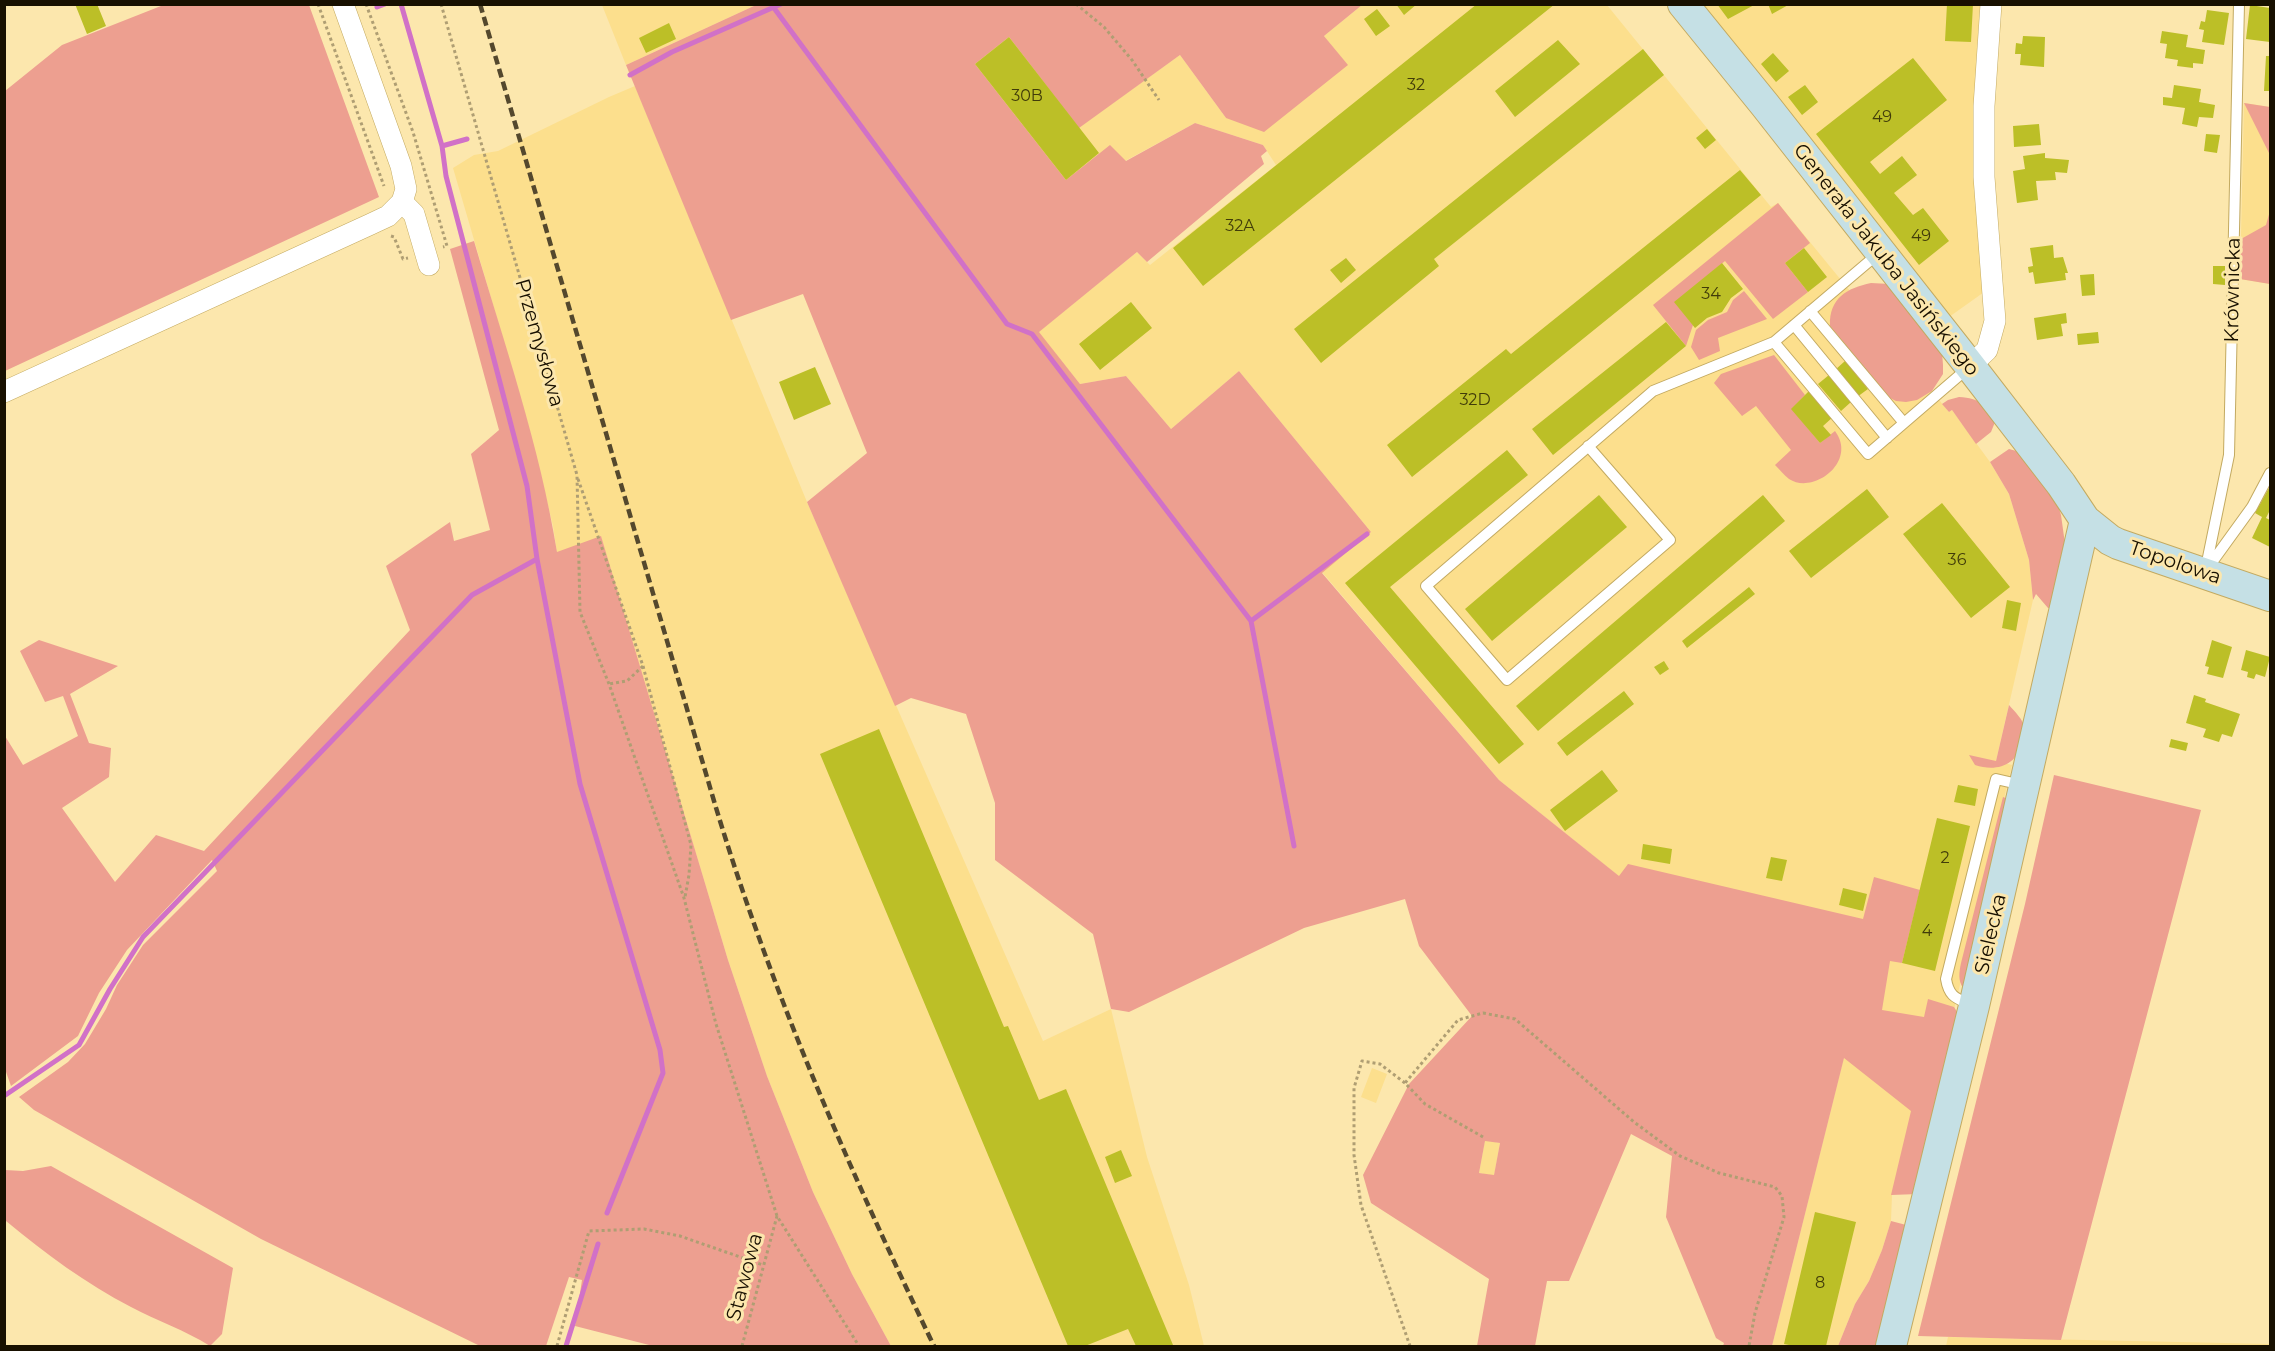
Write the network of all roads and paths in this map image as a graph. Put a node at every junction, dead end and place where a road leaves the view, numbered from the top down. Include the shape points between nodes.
1 (318, 4) edge
2 (343, 4) edge
3 (441, 4) edge
4 (1076, 4) edge
5 (1683, 4) edge
6 (1991, 4) edge
7 (2239, 4) edge
8 (1160, 100) dead end
9 (393, 196) junction
10 (385, 235) dead end
11 (1880, 253) junction
12 (427, 259) joint
13 (1810, 312) junction
14 (1794, 325) junction
15 (1774, 342) junction
16 (1970, 366) junction
17 (4, 392) edge
18 (1904, 423) junction
19 (1887, 438) junction
20 (1588, 446) junction
21 (2271, 473) edge
22 (577, 475) junction
23 (2085, 520) junction
24 (2205, 573) junction
25 (2271, 596) edge
26 (644, 666) junction
27 (609, 684) junction
28 (684, 898) junction
29 (1405, 1083) junction
30 (1483, 1137) dead end
31 (777, 1216) junction
32 (763, 1265) junction
33 (557, 1347) edge
34 (742, 1347) edge
35 (859, 1347) edge
36 (1410, 1347) edge
37 (1749, 1347) edge
38 (1892, 1347) edge

1 - 9 path
2 - 9 street via 401,166 406,189
3 - 22 path, Przemysłowa
4 - 8 path via 1104,27
5 - 11 street, Generała Jakuba Jasińskiego
6 - 16 street via 1984,177 1995,321 1987,350
7 - 24 lane, Krównicka via 2229,456
9 - 12 street via 414,214
9 - 17 street via 388,216
10 - 12 path via 394,237 403,259
11 - 13 lane
11 - 16 street, Generała Jakuba Jasińskiego
13 - 14 lane
13 - 18 lane
14 - 15 lane
14 - 19 lane
15 - 19 lane via 1868,454
15 - 20 lane via 1653,391
16 - 18 lane
16 - 23 street, Generała Jakuba Jasińskiego
18 - 19 lane
20 - 20 lane via 1426,586 1507,680 1670,540
21 - 24 lane
22 - 26 path
22 - 27 path, Przemysłowa via 580,612
23 - 24 street, Topolowa via 2118,544
23 - 38 street, Sielecka
24 - 25 street, Topolowa
26 - 27 path via 627,681
26 - 28 path via 691,845
27 - 28 path, Przemysłowa
28 - 31 path, Przemysłowa via 716,1024
29 - 30 path via 1425,1104
29 - 36 path via 1380,1064 1362,1061 1354,1088 1354,1155 1361,1205
29 - 37 path via 1458,1020 1483,1013 1515,1018 1634,1122 1680,1156 1719,1173 1775,1187 1782,1196 1784,1217 1755,1313
31 - 32 path, Stawowa
31 - 35 path, Przemysłowa
32 - 33 path via 680,1236 644,1228 589,1231
32 - 34 path, Stawowa

